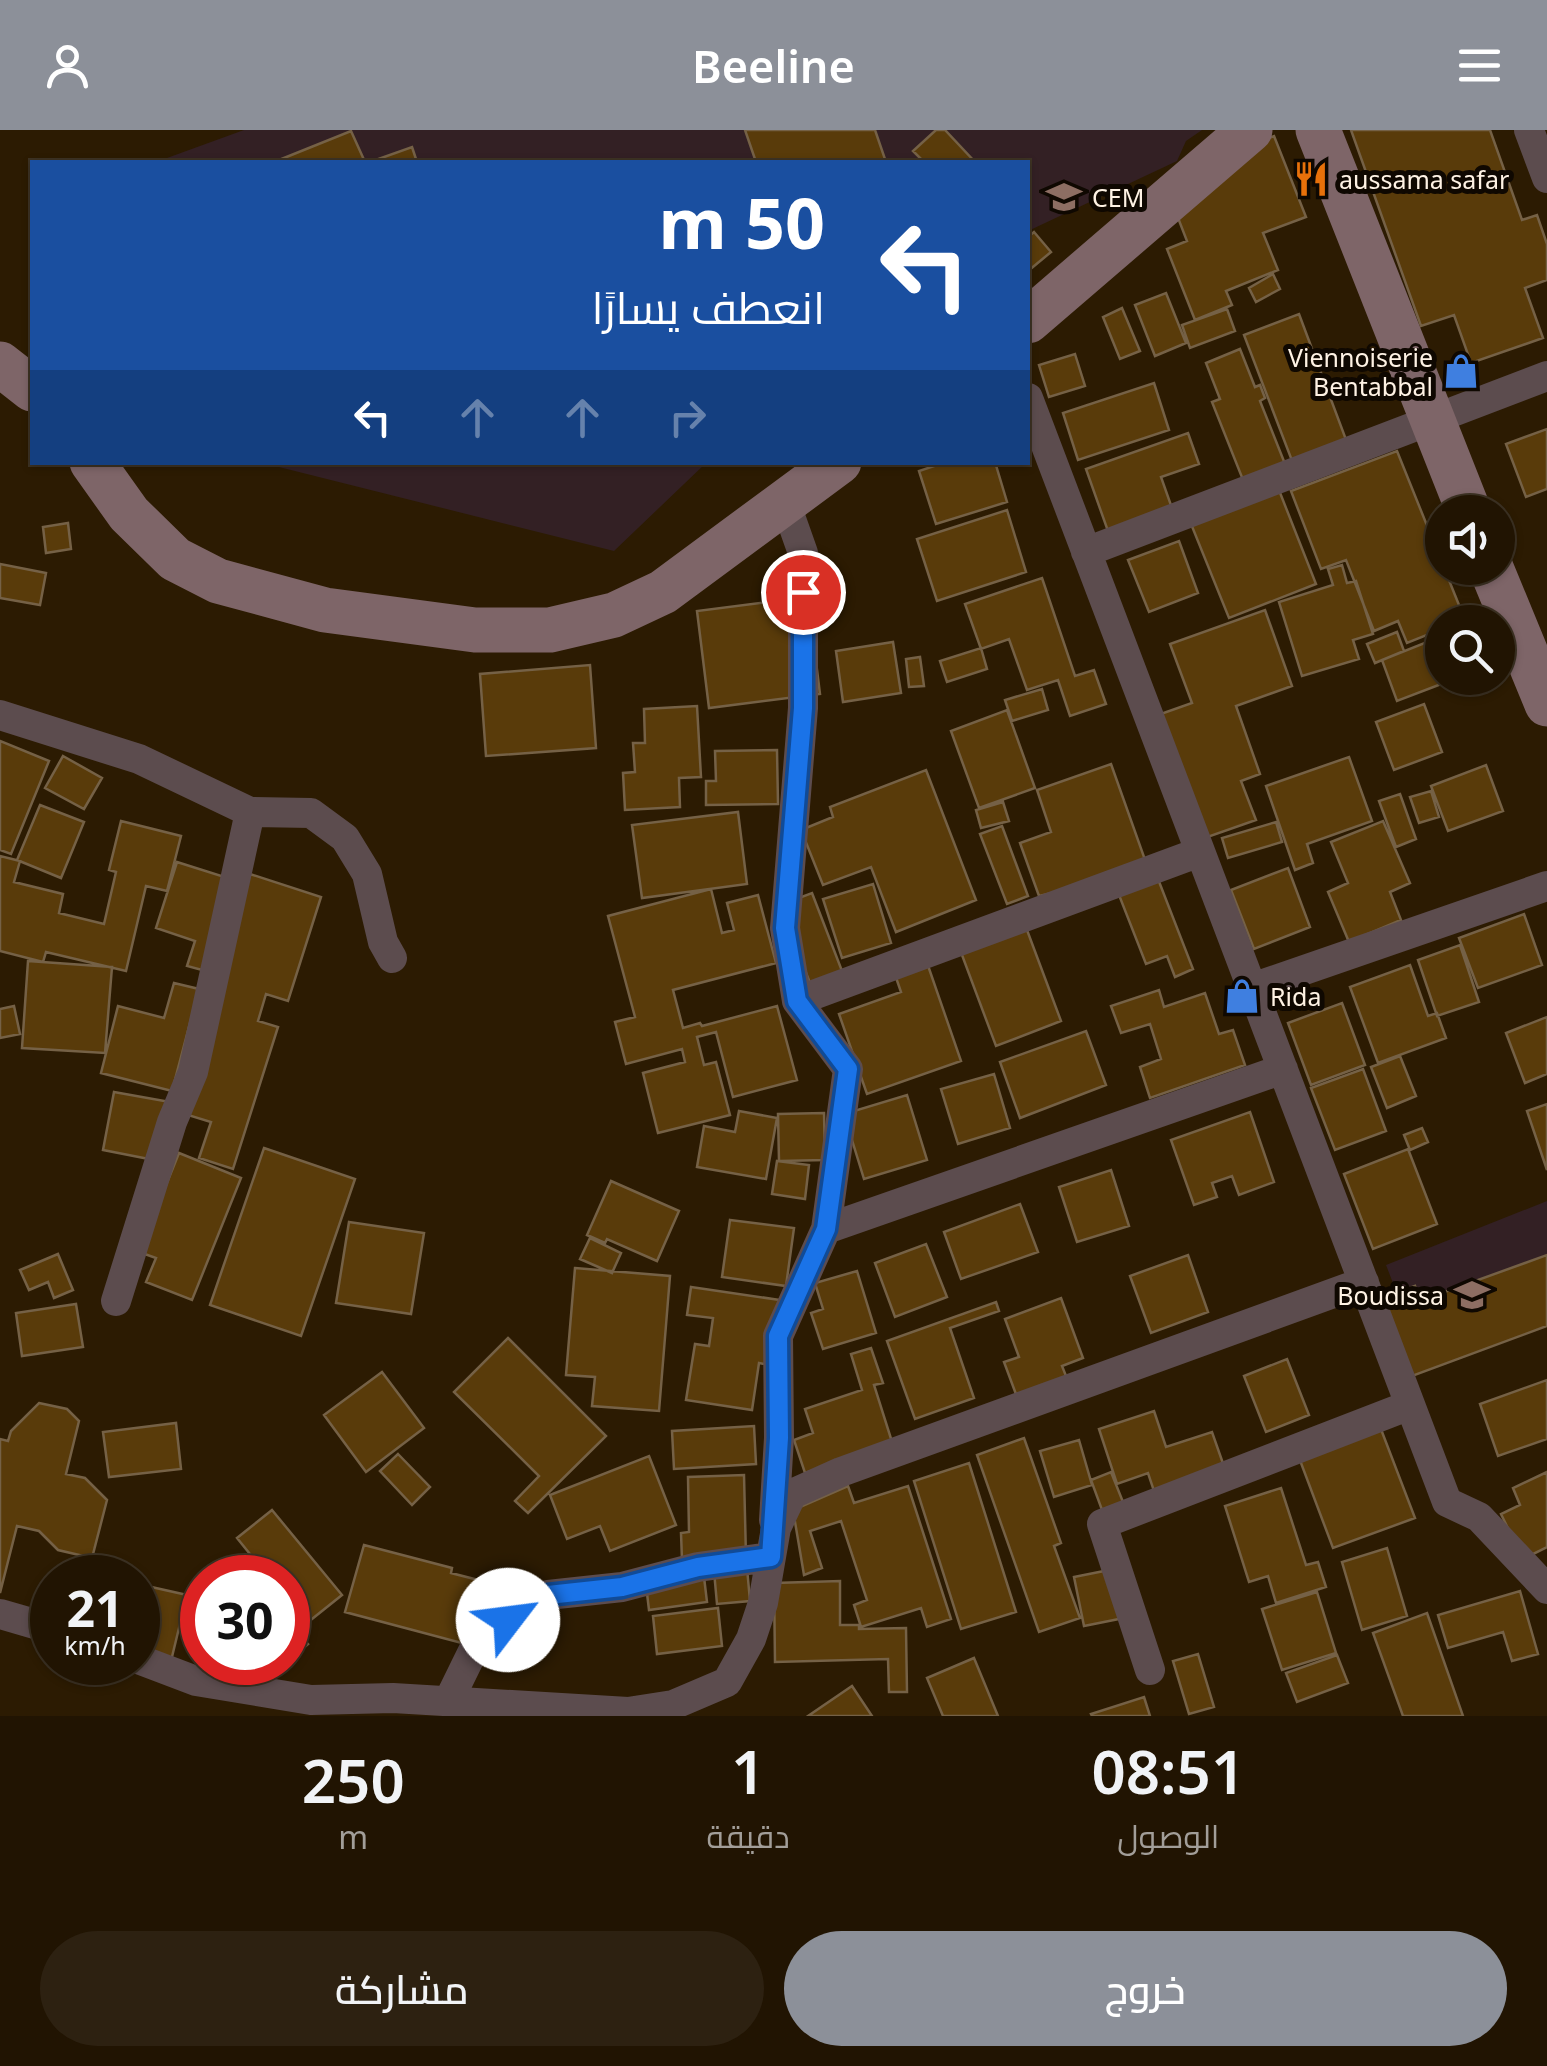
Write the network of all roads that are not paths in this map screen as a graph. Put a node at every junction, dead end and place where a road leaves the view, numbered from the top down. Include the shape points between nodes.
1 (1250, 130) edge
2 (1318, 130) edge
3 (1529, 130) edge
4 (1547, 178) edge
5 (1030, 318) edge
6 (0, 364) edge
7 (1547, 376) edge
8 (30, 388) edge
9 (1030, 403) edge
10 (1430, 418) junction
11 (94, 465) edge
12 (835, 465) edge
13 (1462, 495) edge
14 (785, 502) junction
15 (1086, 552) junction
16 (1498, 585) edge
17 (1547, 704) edge
18 (0, 714) edge
19 (250, 812) junction
20 (1200, 852) junction
21 (1547, 886) edge
22 (392, 958) dead end
23 (1252, 988) junction
24 (797, 1001) junction
25 (1283, 1069) junction
26 (826, 1229) junction
27 (1364, 1282) junction
28 (116, 1301) dead end
29 (1410, 1405) junction
30 (772, 1551) junction
31 (1547, 1589) edge
32 (0, 1614) edge
33 (30, 1623) edge
34 (160, 1667) edge
35 (1150, 1670) dead end
36 (448, 1702) junction
37 (311, 1711) edge

1 - 5 street
2 - 10 street
3 - 4 street
6 - 8 street
7 - 10 street
9 - 15 street
10 - 13 street
10 - 15 street
11 - 14 street via 175,559 218,580 325,610 476,630 550,630 614,616 663,592
12 - 14 street
14 - 24 street via 803,554 803,708 785,928
15 - 20 street
16 - 17 street
18 - 19 street via 139,759
19 - 22 street via 311,813 345,838 367,874
19 - 28 street via 193,1072
20 - 23 street
20 - 24 street
21 - 23 street
23 - 25 street
24 - 26 street via 848,1069
25 - 26 street
25 - 27 street
26 - 30 street via 778,1336
27 - 29 street
27 - 30 street via 792,1494
29 - 31 street via 1447,1502 1479,1517
29 - 35 street via 1102,1524
30 - 36 street via 622,1587 548,1595 474,1649
30 - 36 street via 751,1639 727,1682 673,1705 628,1712
32 - 33 street
34 - 37 street
36 - 37 street via 393,1698

